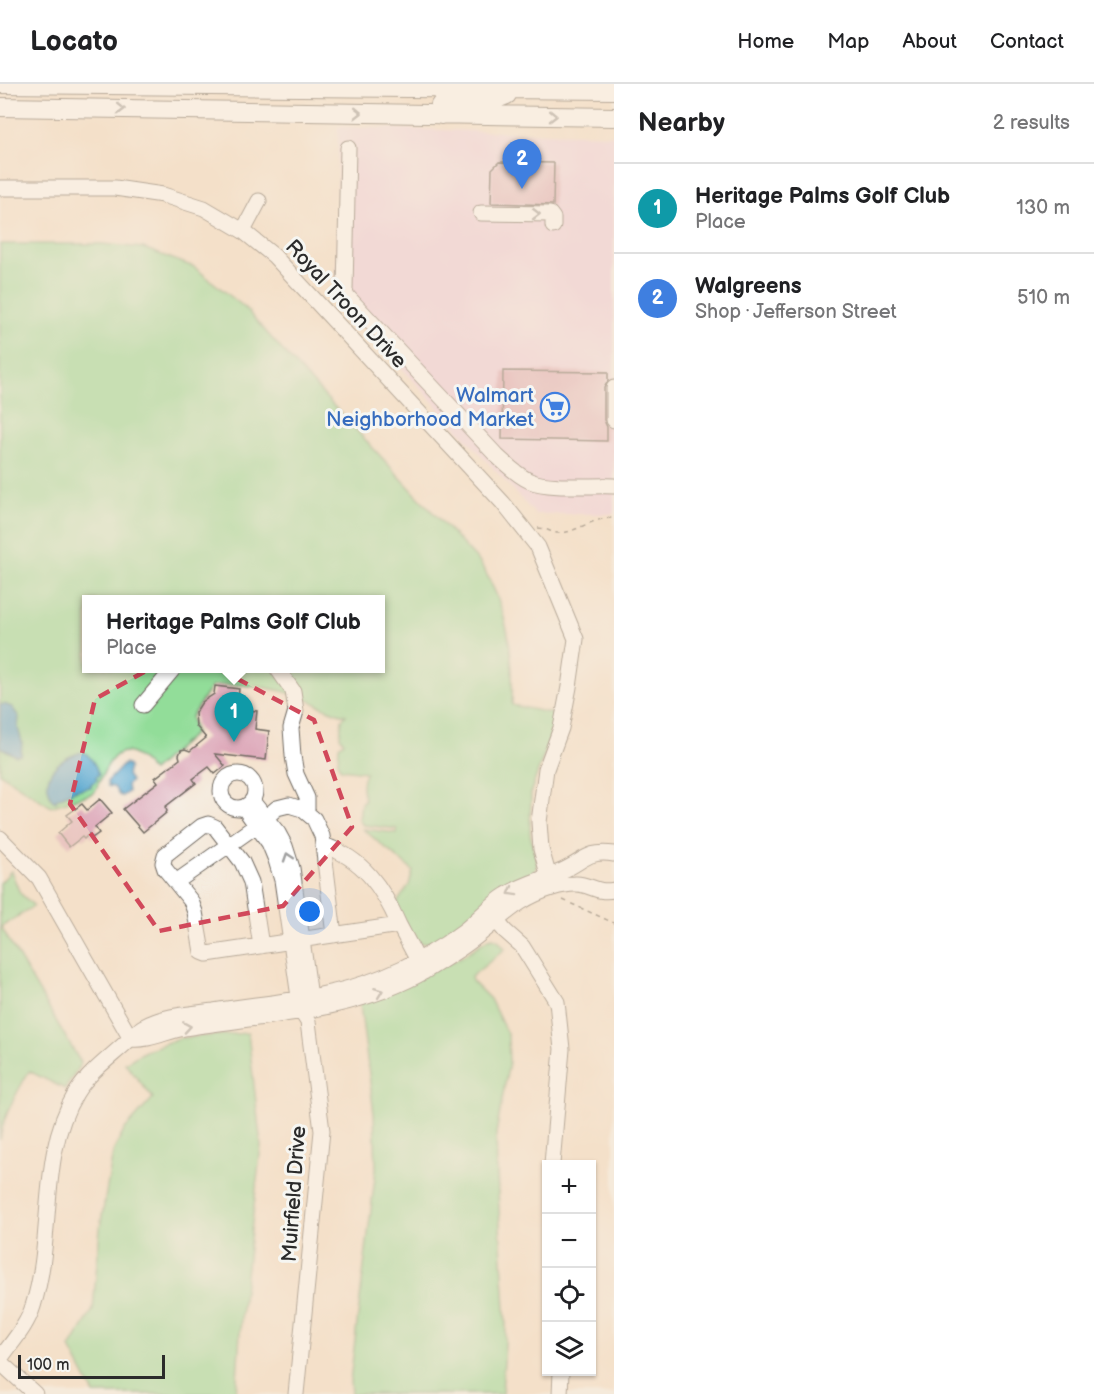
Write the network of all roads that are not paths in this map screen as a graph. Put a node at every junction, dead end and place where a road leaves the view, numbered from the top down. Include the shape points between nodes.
1 (0, 84) edge
2 (103, 85) edge
3 (353, 86) edge
4 (532, 87) edge
5 (614, 90) edge
6 (0, 100) edge
7 (0, 107) edge
8 (188, 110) junction
9 (441, 114) junction
10 (614, 117) edge
11 (348, 148) dead end
12 (0, 188) edge
13 (259, 201) dead end
14 (481, 213) dead end
15 (553, 226) dead end
16 (243, 231) junction
17 (614, 388) edge
18 (614, 420) edge
19 (614, 486) edge
20 (171, 673) edge
21 (280, 673) edge
22 (143, 705) dead end
23 (248, 804) dead end
24 (307, 813) junction
25 (261, 821) junction
26 (0, 838) edge
27 (228, 844) junction
28 (323, 845) junction
29 (610, 853) edge
30 (572, 872) junction
31 (550, 881) junction
32 (176, 882) junction
33 (614, 890) edge
34 (492, 915) junction
35 (399, 925) junction
36 (334, 935) junction
37 (296, 942) junction
38 (261, 946) junction
39 (421, 966) junction
40 (306, 1008) junction
41 (131, 1039) junction
42 (552, 1160) edge
43 (0, 1360) edge
44 (561, 1376) edge
45 (35, 1394) edge
46 (296, 1394) edge
47 (560, 1394) edge

1 - 2 main road
2 - 3 main road
2 - 6 main road via 107,94 98,97
3 - 4 main road
3 - 8 main road via 347,99 265,100
4 - 5 main road
4 - 9 main road via 492,101 443,102
7 -> 8 main road
8 -> 9 main road
9 -> 10 main road
11 - 19 street via 348,296 512,470 541,485
12 - 16 street, Royal Troon Drive via 116,188 163,195 204,208
13 - 16 street
14 -> 15 street via 549,214
16 - 31 street, Royal Troon Drive via 274,256 538,547 576,639 561,728 546,769 539,822
17 - 18 street
20 - 22 street
21 - 24 street via 293,692 293,756 307,798
23 - 25 street, Muirfield Drive
24 - 25 street via 289,805 277,808
24 - 28 street via 314,819
25 - 27 street
25 - 37 street, Muirfield Drive via 282,880
26 - 41 street via 39,878
27 - 32 street
27 - 32 street via 215,827 202,826 165,855 163,863
27 - 38 street via 251,882
28 - 35 street via 340,851 375,881
28 - 36 street
29 - 30 street via 593,853
30 - 31 street
30 - 33 street via 598,891
31 - 34 street via 504,896
32 - 38 street via 195,912 202,952
34 - 39 street via 464,931
34 - 42 street via 522,946 557,1002 562,1049
35 - 36 street
35 - 39 street
36 - 37 street
37 - 38 street
37 - 40 street, Muirfield Drive
39 - 40 street via 367,996
40 - 41 street
40 - 46 street, Muirfield Drive via 322,1131
41 - 43 street via 85,1080 66,1111 54,1157 39,1285 28,1320
43 - 45 street
44 - 47 street

